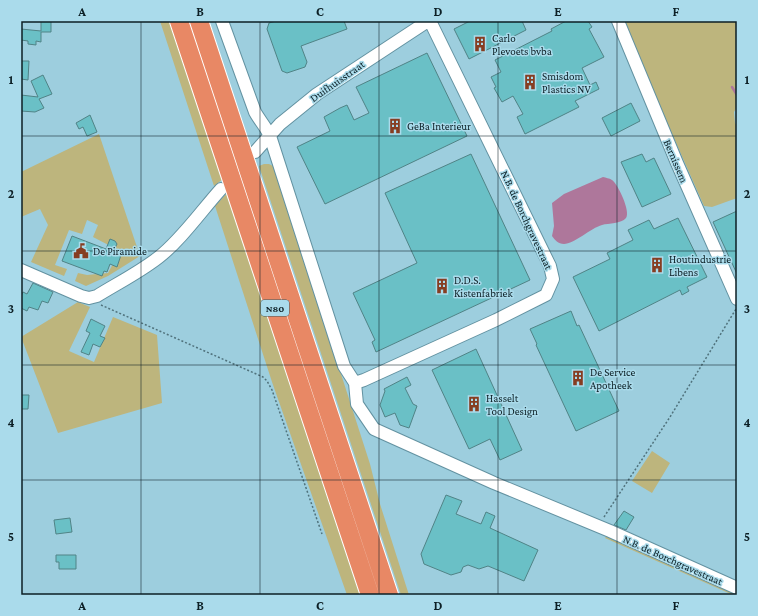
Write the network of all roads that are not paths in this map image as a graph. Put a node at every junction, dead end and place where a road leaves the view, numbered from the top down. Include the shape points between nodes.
1 (179, 21) edge
2 (199, 21) edge
3 (222, 21) edge
4 (429, 21) edge
5 (618, 21) edge
6 (270, 136) junction
7 (255, 152) dead end
8 (221, 189) dead end
9 (21, 270) edge
10 (737, 299) edge
11 (355, 383) junction
12 (737, 588) edge
13 (370, 595) edge
14 (389, 595) edge

1 - 13 highway, N80
2 - 14 highway, N80
3 - 6 street via 255,112
4 - 6 street, Duifhuisstraat via 317,94 280,124
4 - 11 street, N.B. de Borchgravestraat via 550,266 553,279 546,295
5 - 10 street, Bernissem
6 - 7 street, Duifhuisstraat
6 - 11 street via 344,366
8 - 9 street via 160,256 97,296 81,296
11 - 12 street, N.B. de Borchgravestraat via 356,404 374,429

